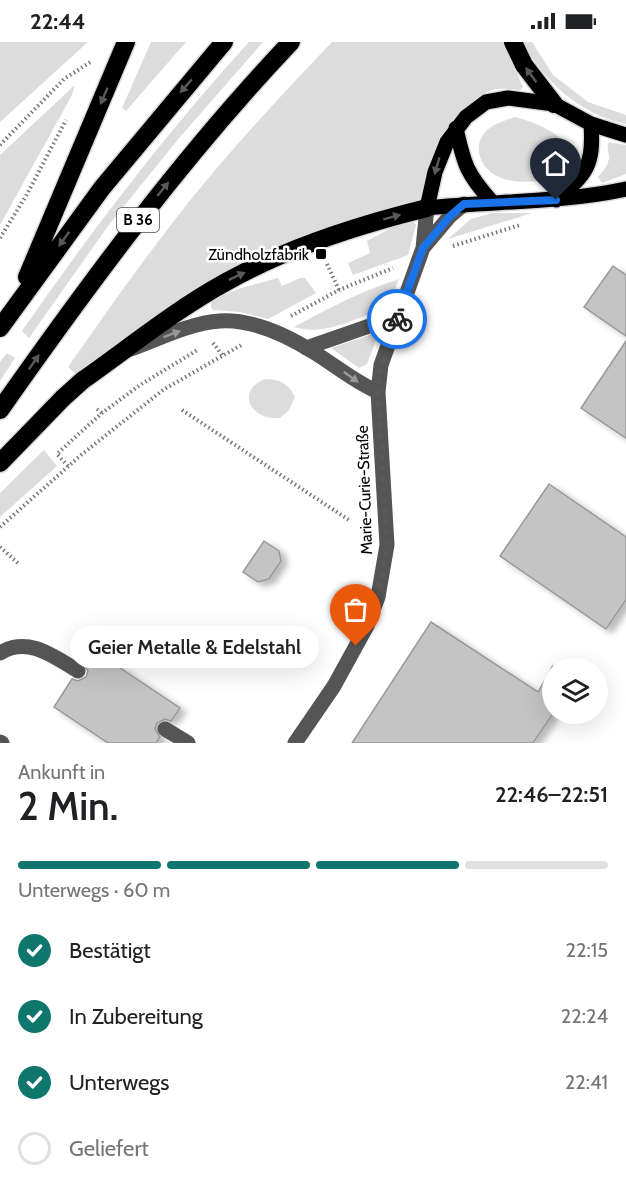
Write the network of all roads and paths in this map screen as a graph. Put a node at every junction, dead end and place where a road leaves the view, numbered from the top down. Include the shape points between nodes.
1 (126, 42) edge
2 (224, 42) edge
3 (291, 42) edge
4 (513, 42) edge
5 (95, 52) dead end
6 (92, 61) junction
7 (88, 70) dead end
8 (554, 104) junction
9 (67, 118) dead end
10 (591, 124) junction
11 (456, 128) junction
12 (626, 135) edge
13 (0, 145) edge
14 (626, 189) edge
15 (556, 200) junction
16 (492, 202) junction
17 (464, 204) junction
18 (427, 208) junction
19 (529, 224) dead end
20 (0, 238) edge
21 (421, 254) junction
22 (327, 264) dead end
23 (339, 290) junction
24 (398, 316) junction
25 (7, 318) edge
26 (268, 329) junction
27 (306, 348) junction
28 (117, 354) junction
29 (224, 356) junction
30 (378, 392) junction
31 (97, 409) dead end
32 (0, 410) edge
33 (182, 410) dead end
34 (102, 413) junction
35 (0, 463) edge
36 (68, 466) junction
37 (349, 520) dead end
38 (0, 527) edge
39 (0, 547) edge
40 (20, 565) dead end
41 (0, 653) edge
42 (78, 670) dead end
43 (165, 729) dead end
44 (188, 743) edge
45 (295, 743) edge

1 -> 25 highway
2 -> 25 highway, B 36 via 102,188
32 -> 3 highway, B 36 via 150,205 239,96
8 -> 4 highway via 524,65
5 - 6 path
6 - 7 path
6 - 13 path via 64,79
8 - 10 main road
8 - 11 main road via 495,99 477,108
9 - 20 path
10 - 12 main road
10 - 15 main road via 587,170
11 - 16 main road via 467,171
11 -> 18 main road via 440,156
14 - 15 main road
15 - 16 main road
16 - 17 main road
17 - 18 main road
17 - 21 street, Marie-Curie-Straße
18 - 21 street, Marie-Curie-Straße
28 -> 18 highway via 226,282 275,258 358,226
19 - 21 path
21 - 23 path
21 - 24 street, Marie-Curie-Straße
22 - 23 path
23 - 26 path
24 - 27 street
24 - 30 street, Marie-Curie-Straße via 381,365
26 - 27 street
28 -> 26 street via 198,324 221,321
26 - 29 path
27 -> 30 street
28 - 35 highway, bridge via 63,398
29 - 34 path via 211,341
29 - 36 path via 163,390
30 - 45 street, Marie-Curie-Straße via 387,545 378,597 367,626 333,686
31 - 34 path
33 - 37 path
34 - 36 path via 57,454
36 - 38 path
39 - 40 path
41 - 42 street via 25,645
43 - 44 street

